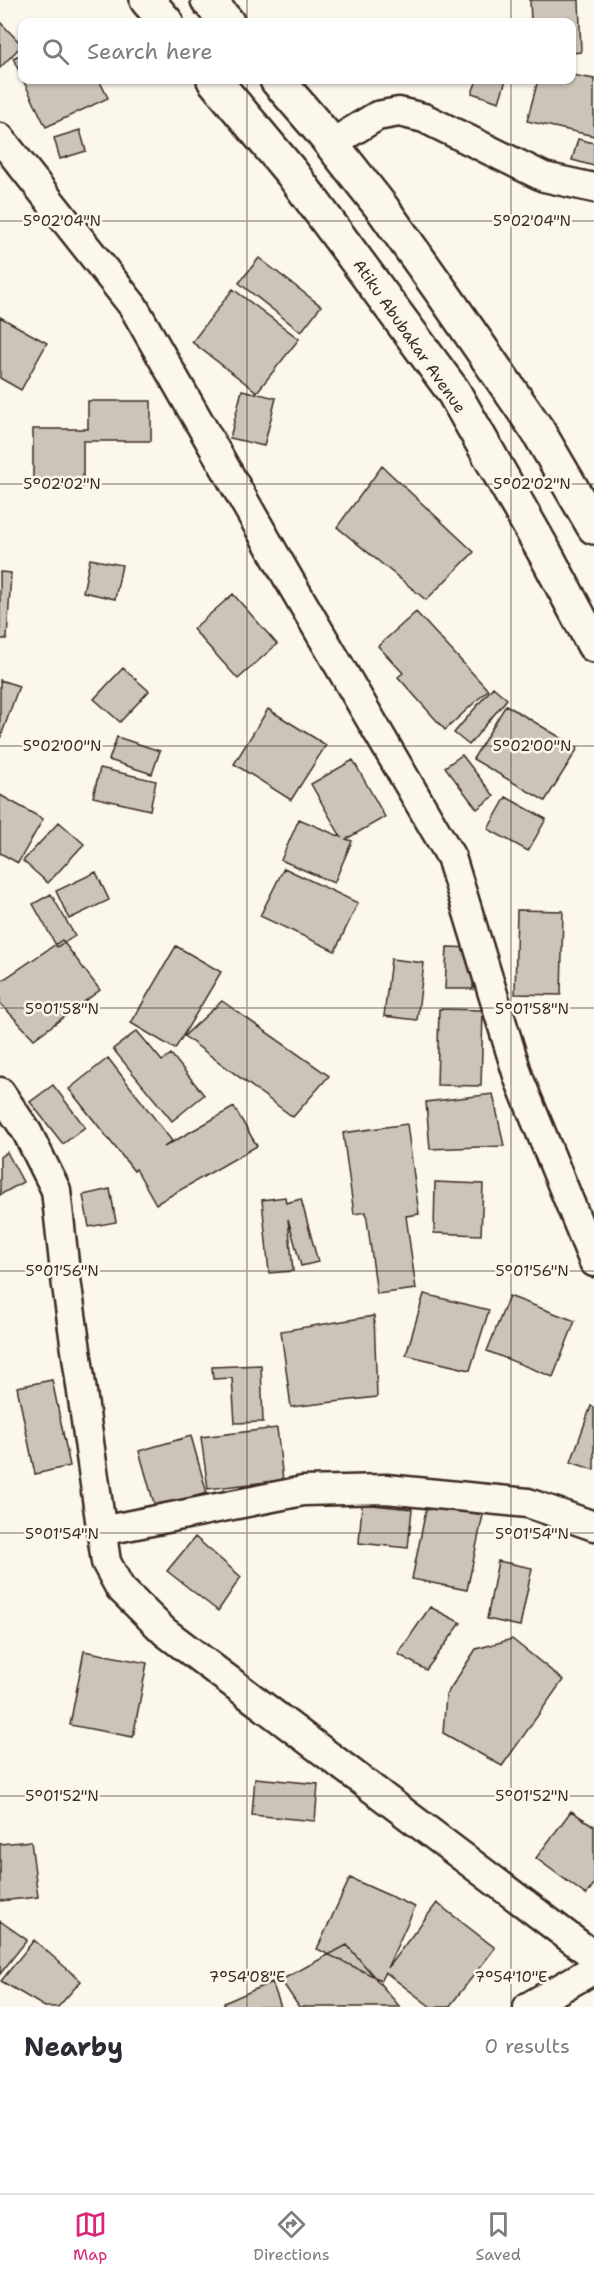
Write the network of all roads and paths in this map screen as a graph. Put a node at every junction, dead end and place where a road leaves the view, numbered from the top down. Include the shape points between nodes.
1 (147, 0) edge
2 (208, 0) edge
3 (163, 18) edge
4 (224, 18) edge
5 (217, 84) edge
6 (280, 84) edge
7 (0, 138) edge
8 (331, 144) junction
9 (594, 188) edge
10 (594, 527) edge
11 (594, 645) edge
12 (0, 1092) edge
13 (594, 1262) edge
14 (594, 1526) edge
15 (101, 1531) junction
16 (594, 1956) edge
17 (594, 1969) edge
18 (528, 2007) edge

1 - 3 main road
2 - 4 main road
5 - 11 main road, Atiku Abubakar Avenue via 291,172 453,391
6 - 8 main road
7 - 13 street via 133,306 451,857 519,1079
8 - 9 street via 377,116 399,112 424,118 544,177
8 - 10 main road via 382,208 538,431
12 - 15 street via 27,1132 56,1190
14 - 15 street via 528,1503 386,1489 303,1491
15 - 16 street via 106,1562 120,1587 165,1632
17 - 18 street

